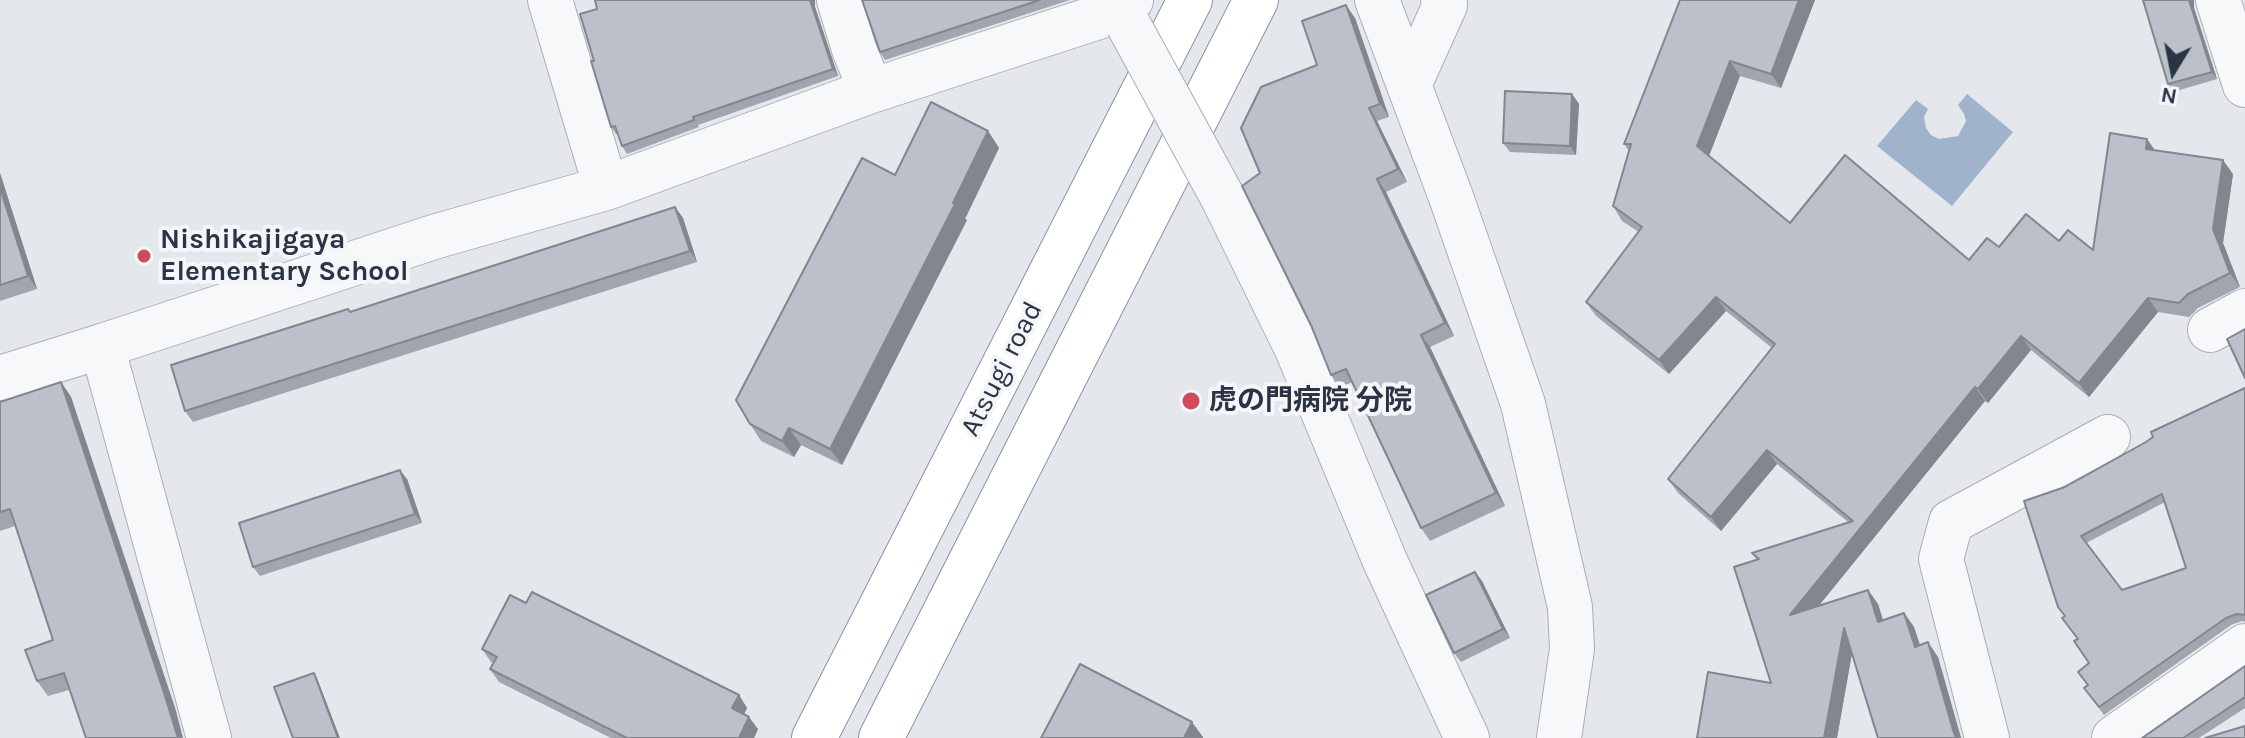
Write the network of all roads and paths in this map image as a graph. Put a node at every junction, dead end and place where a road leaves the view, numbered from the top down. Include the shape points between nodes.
1 (550, 0) edge
2 (839, 0) edge
3 (1190, 0) edge
4 (1256, 0) edge
5 (1377, 0) edge
6 (1443, 0) edge
7 (2218, 0) edge
8 (1128, 8) edge
9 (1409, 85) junction
10 (2245, 85) edge
11 (871, 91) junction
12 (606, 188) junction
13 (102, 346) junction
14 (0, 378) edge
15 (2108, 437) dead end
16 (2245, 646) edge
17 (209, 738) edge
18 (814, 738) edge
19 (881, 738) edge
20 (1467, 738) edge
21 (1559, 738) edge
22 (1987, 738) edge
23 (2114, 738) edge

1 - 12 street
2 - 11 street
3 - 18 highway, Atsugi road
4 - 19 highway
5 - 9 street
6 - 9 street
7 - 10 street
8 - 11 street
8 - 20 street, bridge via 1297,349 1385,561
9 - 21 street via 1523,404 1570,607 1572,649
11 - 12 street
12 - 13 street via 437,236
13 - 14 street
13 - 17 street
15 - 22 street via 1951,522 1941,559
16 - 23 street

